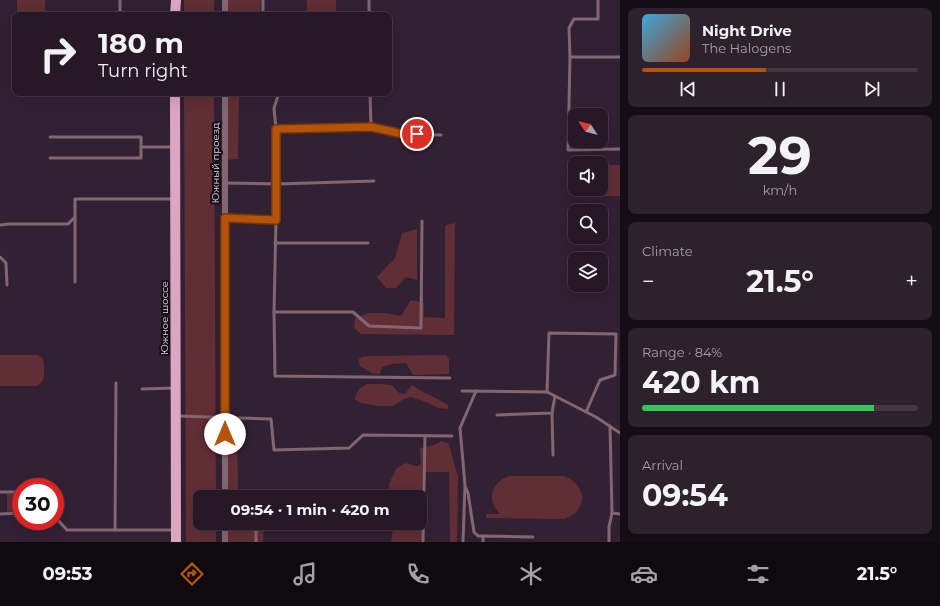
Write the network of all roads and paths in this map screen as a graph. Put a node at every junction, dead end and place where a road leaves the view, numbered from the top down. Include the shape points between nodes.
1 (120, 0) edge
2 (176, 0) edge
3 (225, 0) edge
4 (263, 0) edge
5 (369, 0) edge
6 (598, 0) edge
7 (120, 12) edge
8 (176, 12) edge
9 (225, 12) edge
10 (263, 12) edge
11 (369, 12) edge
12 (570, 57) junction
13 (620, 57) edge
14 (175, 96) edge
15 (225, 96) edge
16 (278, 96) edge
17 (370, 96) edge
18 (371, 127) junction
19 (276, 129) junction
20 (441, 135) dead end
21 (50, 137) dead end
22 (141, 147) junction
23 (175, 147) junction
24 (620, 149) edge
25 (50, 158) dead end
26 (225, 182) junction
27 (374, 182) dead end
28 (277, 184) junction
29 (176, 199) junction
30 (75, 217) junction
31 (225, 218) junction
32 (276, 220) junction
33 (422, 221) dead end
34 (0, 225) edge
35 (275, 243) junction
36 (368, 243) dead end
37 (0, 257) edge
38 (75, 282) dead end
39 (7, 285) dead end
40 (274, 312) junction
41 (615, 375) junction
42 (620, 375) edge
43 (450, 378) dead end
44 (116, 383) dead end
45 (176, 388) junction
46 (142, 389) dead end
47 (462, 391) dead end
48 (476, 391) junction
49 (547, 392) junction
50 (555, 396) junction
51 (586, 412) junction
52 (552, 413) junction
53 (497, 414) dead end
54 (176, 416) junction
55 (225, 418) junction
56 (610, 426) junction
57 (620, 433) edge
58 (425, 436) junction
59 (452, 436) dead end
60 (553, 456) dead end
61 (465, 485) junction
62 (225, 490) edge
63 (0, 492) edge
64 (12, 492) edge
65 (12, 513) edge
66 (612, 513) junction
67 (0, 514) edge
68 (620, 514) edge
69 (64, 527) edge
70 (116, 530) junction
71 (176, 530) junction
72 (225, 530) edge
73 (256, 530) edge
74 (483, 536) junction
75 (533, 537) dead end
76 (176, 542) edge
77 (225, 542) edge
78 (256, 542) edge
79 (423, 542) edge
80 (463, 542) edge
81 (482, 542) edge
82 (609, 542) edge

1 - 7 lane
2 - 8 main road
3 - 9 street
4 - 10 lane
5 - 11 lane
6 - 12 lane via 598,19 574,19 569,28
12 - 13 lane
12 - 24 lane via 568,150
14 - 23 main road, Южное шоссе
15 - 26 street, Южный проезд
16 - 19 lane via 274,108
17 - 18 lane
18 - 19 lane
18 - 20 lane via 405,134
19 - 28 lane
21 - 22 lane via 141,137
22 - 23 lane
22 - 25 lane via 141,158
23 - 29 main road, Южное шоссе
26 - 28 lane
26 - 31 street, Южный проезд
27 - 28 lane
28 - 32 lane
29 - 30 lane via 75,199
29 - 45 main road, Южное шоссе
30 - 34 lane via 68,224
30 - 38 lane
31 - 32 lane
31 - 55 street, Южный проезд
32 - 35 lane
33 - 40 lane via 421,328 369,326 353,312
35 - 36 lane
35 - 40 lane
37 - 39 lane via 6,263
40 - 43 lane via 275,376
41 - 42 lane
41 - 49 lane via 616,334 550,333
41 - 51 lane via 600,380
44 - 70 lane
45 - 46 lane
45 - 54 main road, Южное шоссе
47 - 48 lane
48 - 49 lane
48 - 61 lane via 460,428
49 - 50 lane
50 - 51 lane
50 - 52 lane
51 - 56 lane
52 - 53 lane
52 - 60 lane
54 - 55 lane
54 - 71 main road, Южное шоссе
55 - 58 lane via 271,419 274,450 349,448 363,435
55 - 62 street, Южный проезд
56 - 57 lane
56 - 66 lane
58 - 59 lane
58 - 79 lane
61 - 74 lane via 474,532 478,536
61 - 80 lane
63 - 64 lane
65 - 67 lane
66 - 68 lane
66 - 82 lane
69 - 70 lane via 67,530
70 - 71 lane
71 - 76 main road, Южное шоссе
72 - 77 street
73 - 78 lane
74 - 75 lane
74 - 81 lane

